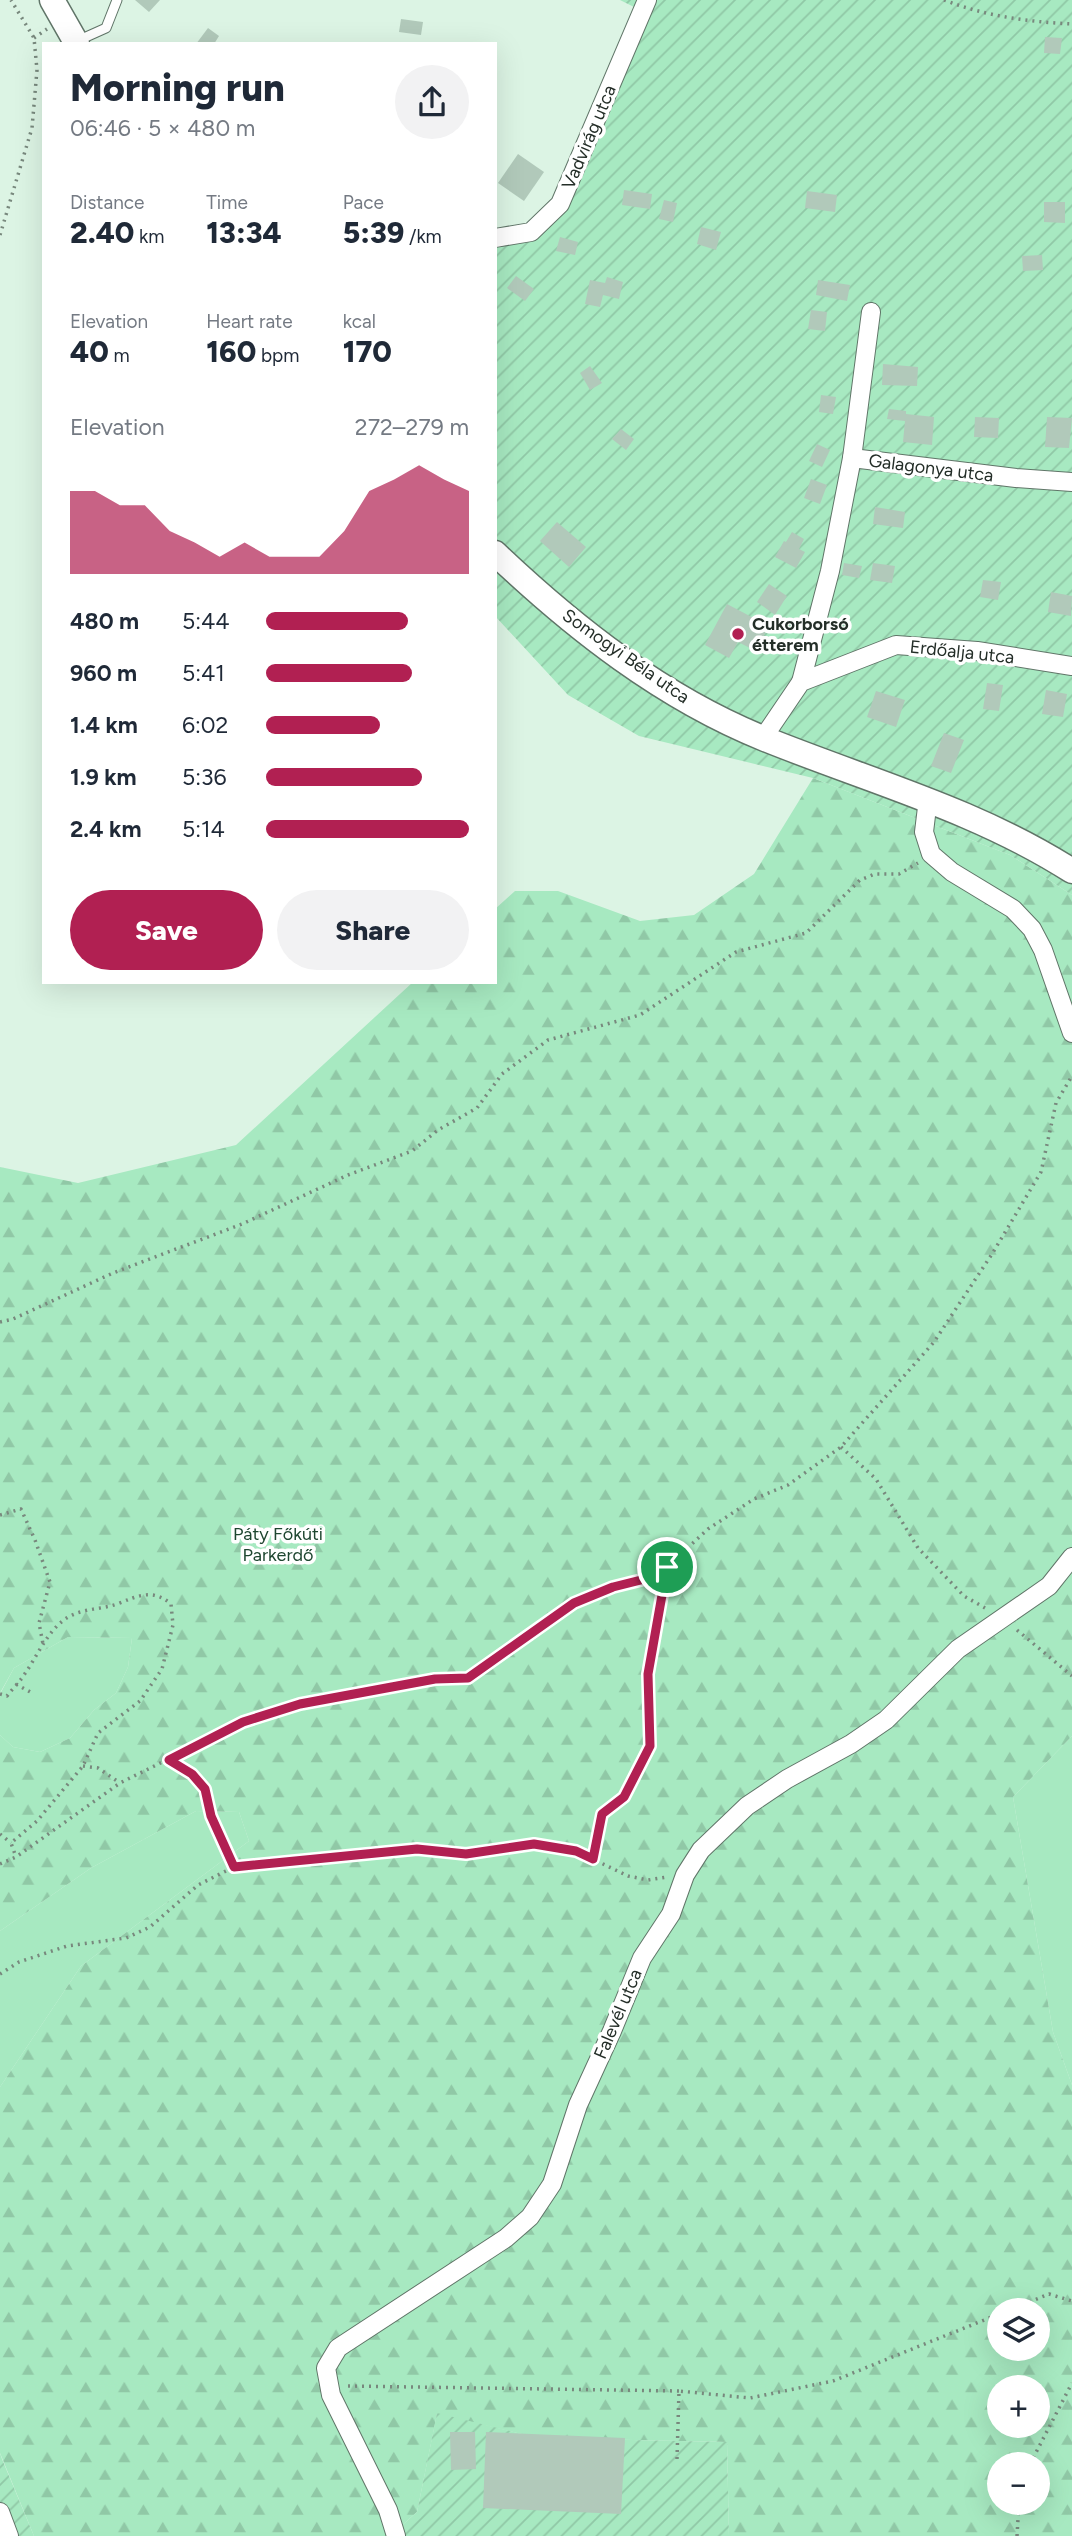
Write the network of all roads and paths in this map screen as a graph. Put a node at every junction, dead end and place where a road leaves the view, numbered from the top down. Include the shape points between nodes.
1 (11, 0) edge
2 (52, 0) edge
3 (117, 0) edge
4 (647, 0) edge
5 (944, 0) edge
6 (1072, 24) edge
7 (75, 42) edge
8 (78, 42) edge
9 (0, 235) edge
10 (497, 238) edge
11 (871, 312) dead end
12 (852, 458) junction
13 (1072, 482) edge
14 (497, 555) edge
15 (1072, 666) edge
16 (800, 682) junction
17 (763, 738) junction
18 (928, 799) junction
19 (931, 854) junction
20 (1072, 871) edge
21 (1072, 1033) edge
22 (1072, 1076) edge
23 (0, 1322) edge
24 (841, 1447) junction
25 (0, 1515) edge
26 (1072, 1557) edge
27 (667, 1567) junction
28 (1003, 1619) junction
29 (43, 1644) junction
30 (1072, 1676) edge
31 (16, 1685) junction
32 (32, 1693) dead end
33 (0, 1694) edge
34 (169, 1760) junction
35 (83, 1766) junction
36 (120, 1783) junction
37 (0, 1834) edge
38 (11, 1843) junction
39 (16, 1857) junction
40 (593, 1859) junction
41 (0, 1864) edge
42 (234, 1867) junction
43 (685, 1875) junction
44 (0, 1974) edge
45 (1039, 2298) edge
46 (1072, 2301) edge
47 (987, 2319) edge
48 (1072, 2383) edge
49 (329, 2386) junction
50 (679, 2391) junction
51 (1036, 2452) edge
52 (677, 2459) dead end
53 (0, 2512) edge
54 (1018, 2515) edge
55 (9, 2536) edge
56 (396, 2536) edge
57 (1017, 2536) edge

1 - 9 path via 34,38 37,70 32,128
2 - 7 main road
3 - 8 lane via 106,28
4 - 10 street, Vadvirág utca via 560,204 531,232
5 - 6 path via 1022,20
11 - 12 street
12 - 13 street, Galagonya utca
12 - 16 street, Galagonya utca via 831,571
14 - 17 main road, Somogyi Béla utca via 617,655 718,717
15 - 16 street, Erdőalja utca via 977,651 896,645
16 - 17 street
17 - 18 main road, Somogyi Béla utca
18 - 19 street via 924,832
18 - 20 main road, Somogyi Béla utca via 1041,851
19 - 21 street via 1013,909 1032,929 1044,950
19 - 23 path via 899,874 875,874 860,880 806,933 736,952 640,1015 548,1040 502,1074 477,1108 412,1151
22 - 24 path via 1056,1103 1041,1172 992,1254 934,1342
24 - 27 path via 788,1485 754,1499 708,1529
24 - 28 path via 876,1479 918,1548 964,1595
25 - 29 path via 21,1509 50,1582 39,1623
26 - 28 street, Falevél utca via 1049,1586
27 - 34 path via 574,1603 468,1678 435,1679 300,1704 243,1722
27 - 40 path via 648,1674 650,1746 624,1797 602,1814
28 - 30 path
28 - 43 street, Falevél utca via 958,1649 886,1720 747,1806 701,1850
29 - 31 path
29 - 35 path via 65,1619 90,1608 109,1607 143,1595 161,1595 171,1604 173,1625 162,1669 140,1701 98,1733
31 - 32 path
31 - 33 path via 7,1696
34 - 36 path
34 - 42 path via 192,1774 205,1789 211,1816
35 - 36 path via 98,1768
35 - 38 path via 37,1821
36 - 39 path
37 - 38 path
38 - 39 path
39 - 41 path
40 - 42 path via 576,1851 534,1844 466,1854 417,1849
40 - 43 path via 648,1880
42 - 44 path via 198,1885 150,1927 127,1938 67,1946 19,1962
43 - 49 street, Falevél utca via 671,1914 642,1958 578,2105 552,2184 530,2217 506,2238 338,2348 326,2368
45 - 46 path via 1049,2294
47 - 50 path via 833,2381 750,2398
48 - 51 path
49 - 50 path
49 - 56 street
50 - 52 path
53 - 55 street
54 - 57 path

